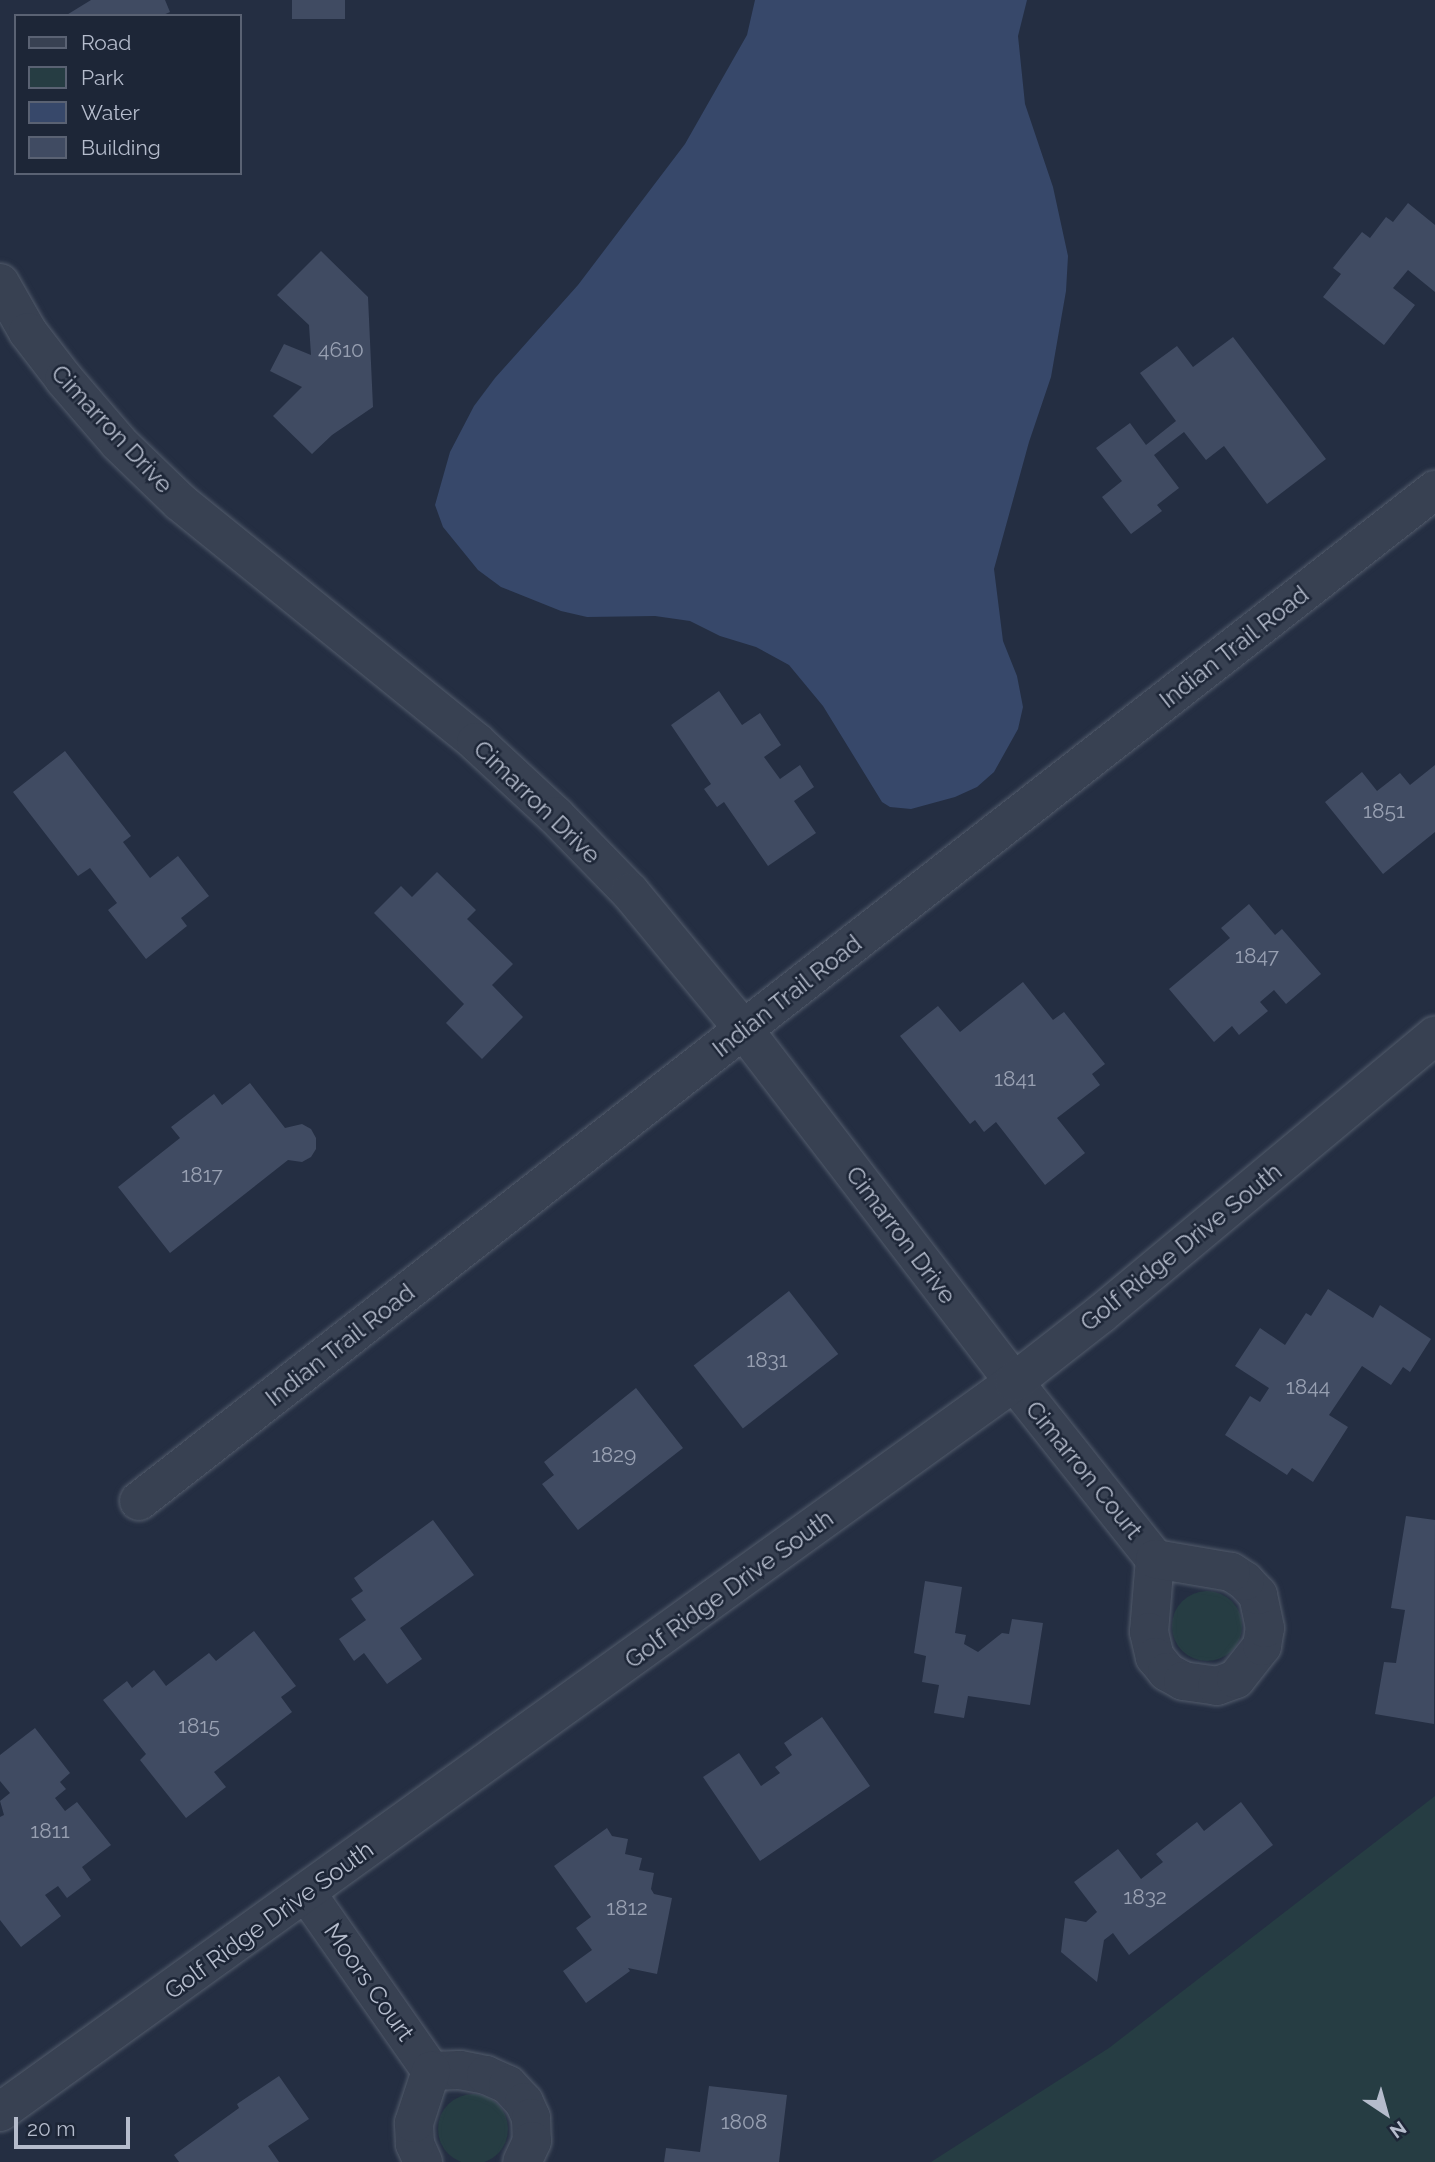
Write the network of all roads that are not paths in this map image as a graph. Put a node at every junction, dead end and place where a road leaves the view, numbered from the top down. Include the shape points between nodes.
1 (0, 284) edge
2 (1435, 490) edge
3 (744, 1030) junction
4 (1435, 1037) edge
5 (1014, 1382) junction
6 (139, 1501) dead end
7 (1155, 1559) dead end
8 (307, 1894) junction
9 (430, 2071) junction
10 (0, 2112) edge
11 (424, 2162) edge
12 (522, 2162) edge

1 - 3 street, Cimarron Drive via 27,332 119,443 218,535 447,718 556,816 630,892
2 - 3 street, Indian Trail Road
3 - 5 street, Cimarron Drive
3 - 6 street, Indian Trail Road
4 - 5 street, Golf Ridge Drive South
5 - 7 street, Cimarron Court
5 - 8 street, Golf Ridge Drive South
8 - 9 street, Moors Court
8 - 10 street, Golf Ridge Drive South
9 - 11 street via 414,2123 415,2144
9 - 12 street via 460,2070 508,2085 531,2118 532,2141

